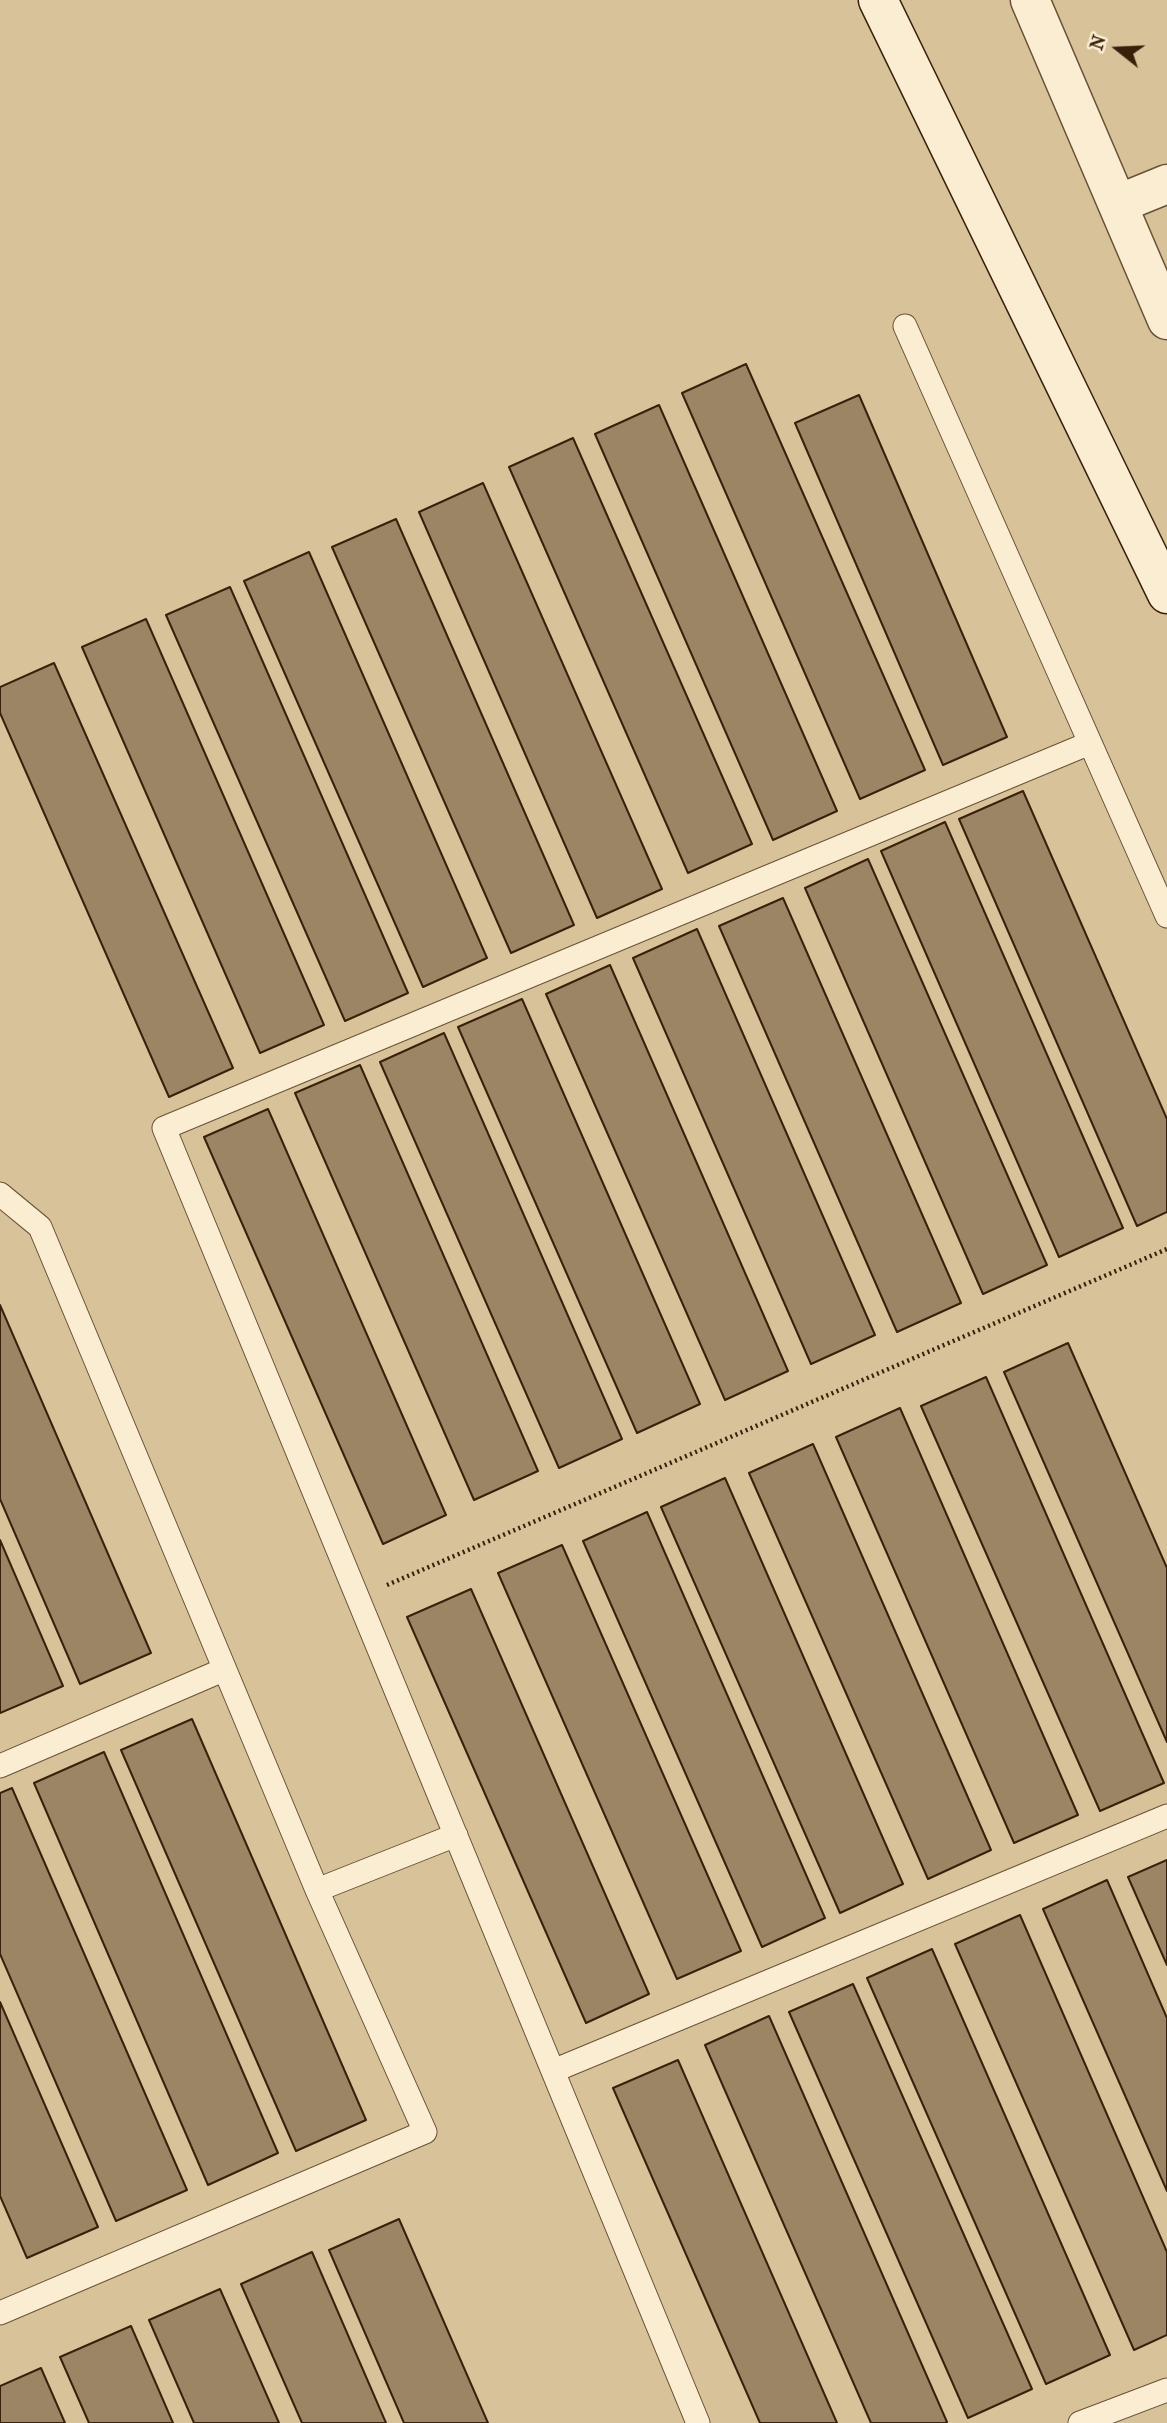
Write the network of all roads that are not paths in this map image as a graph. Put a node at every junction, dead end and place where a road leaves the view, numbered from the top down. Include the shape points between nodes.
1 (878, 0) edge
2 (1038, 3) edge
3 (1167, 184) edge
4 (1118, 204) junction
5 (1167, 320) edge
6 (905, 326) dead end
7 (1167, 594) edge
8 (1090, 743) junction
9 (1167, 916) edge
10 (0, 1194) edge
11 (223, 1670) junction
12 (0, 1766) edge
13 (1167, 1816) edge
14 (456, 1835) junction
15 (317, 1890) junction
16 (553, 2071) junction
17 (0, 2313) edge
18 (1167, 2390) edge
19 (698, 2423) edge
20 (1080, 2423) edge

1 - 7 main road
2 - 4 main road
3 - 4 main road
4 - 5 main road
6 - 8 lane
8 - 9 lane
8 - 14 lane via 164,1128
10 - 11 lane via 40,1227
11 - 12 lane
11 - 15 lane
13 - 16 lane
14 - 15 lane
14 - 16 lane
15 - 17 lane via 425,2132
16 - 19 lane
18 - 20 lane

